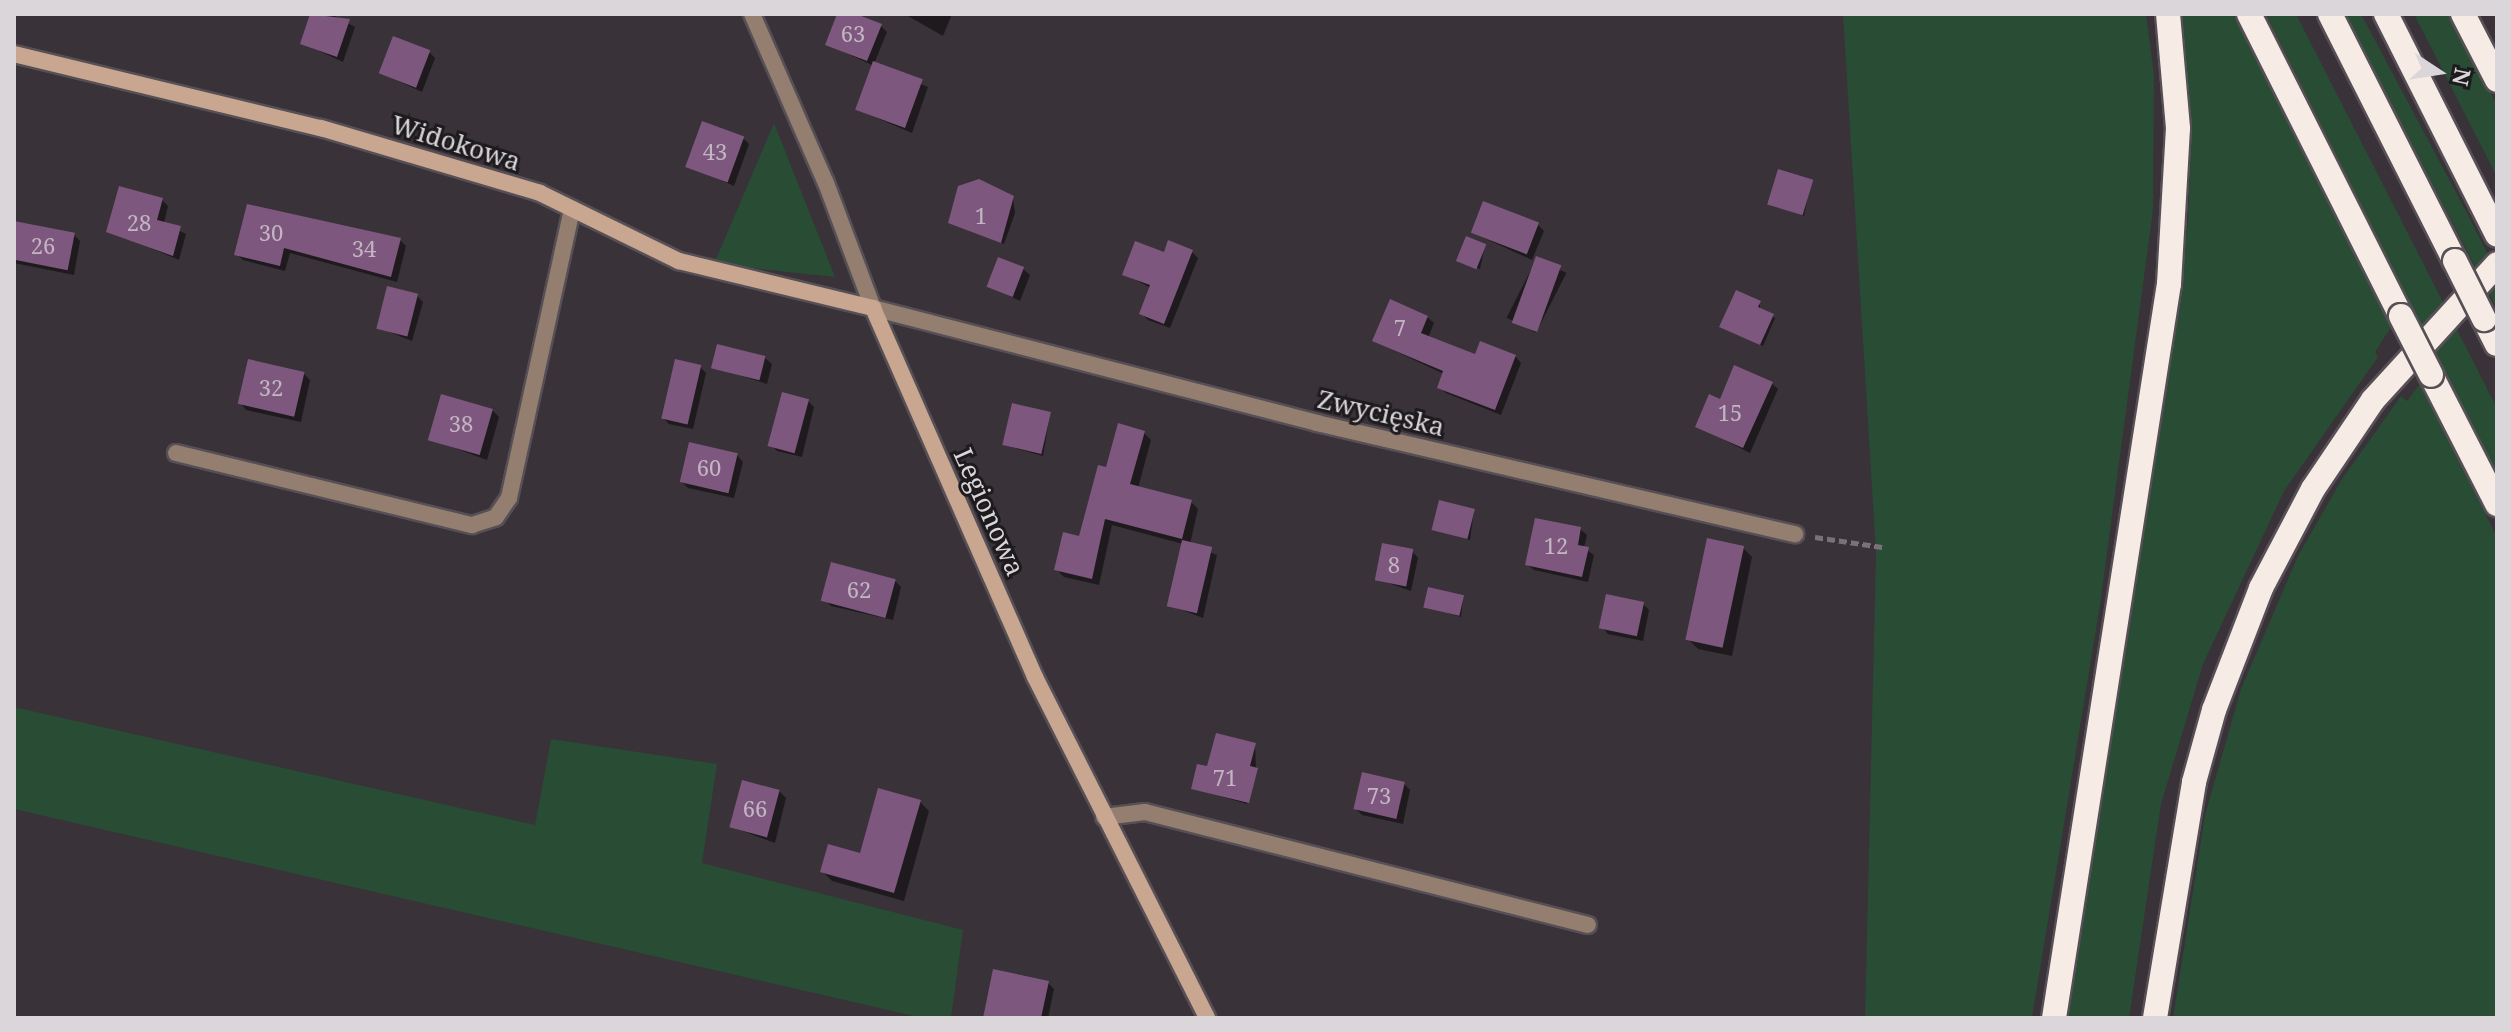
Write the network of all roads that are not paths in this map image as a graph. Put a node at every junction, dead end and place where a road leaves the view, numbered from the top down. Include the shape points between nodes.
1 (752, 14) edge
2 (2168, 14) edge
3 (2249, 14) edge
4 (2330, 14) edge
5 (2386, 14) edge
6 (2463, 14) edge
7 (14, 54) edge
8 (2497, 80) edge
9 (572, 209) junction
10 (2495, 230) edge
11 (2497, 264) edge
12 (873, 308) junction
13 (2497, 344) edge
14 (176, 453) dead end
15 (2497, 504) edge
16 (1795, 534) road end
17 (1104, 817) junction
18 (1588, 925) dead end
19 (1207, 1018) edge
20 (2054, 1018) edge
21 (2155, 1018) edge

1 - 12 street, Legionowa via 826,183
2 - 20 highway via 2178,128 2169,284
3 - 15 highway, bridge
4 - 13 highway, bridge
5 - 10 highway
6 - 8 highway
7 - 9 street, Widokowa via 321,128 540,193
9 - 12 street, Widokowa via 679,261
9 - 14 street via 509,498 496,517 472,525
11 - 21 highway via 2373,400 2313,489 2261,588 2214,710 2194,782
12 - 16 street, Zwycięska via 1317,423
12 - 17 street, Legionowa via 1035,677
17 - 18 street via 1145,812
17 - 19 street, Legionowa

